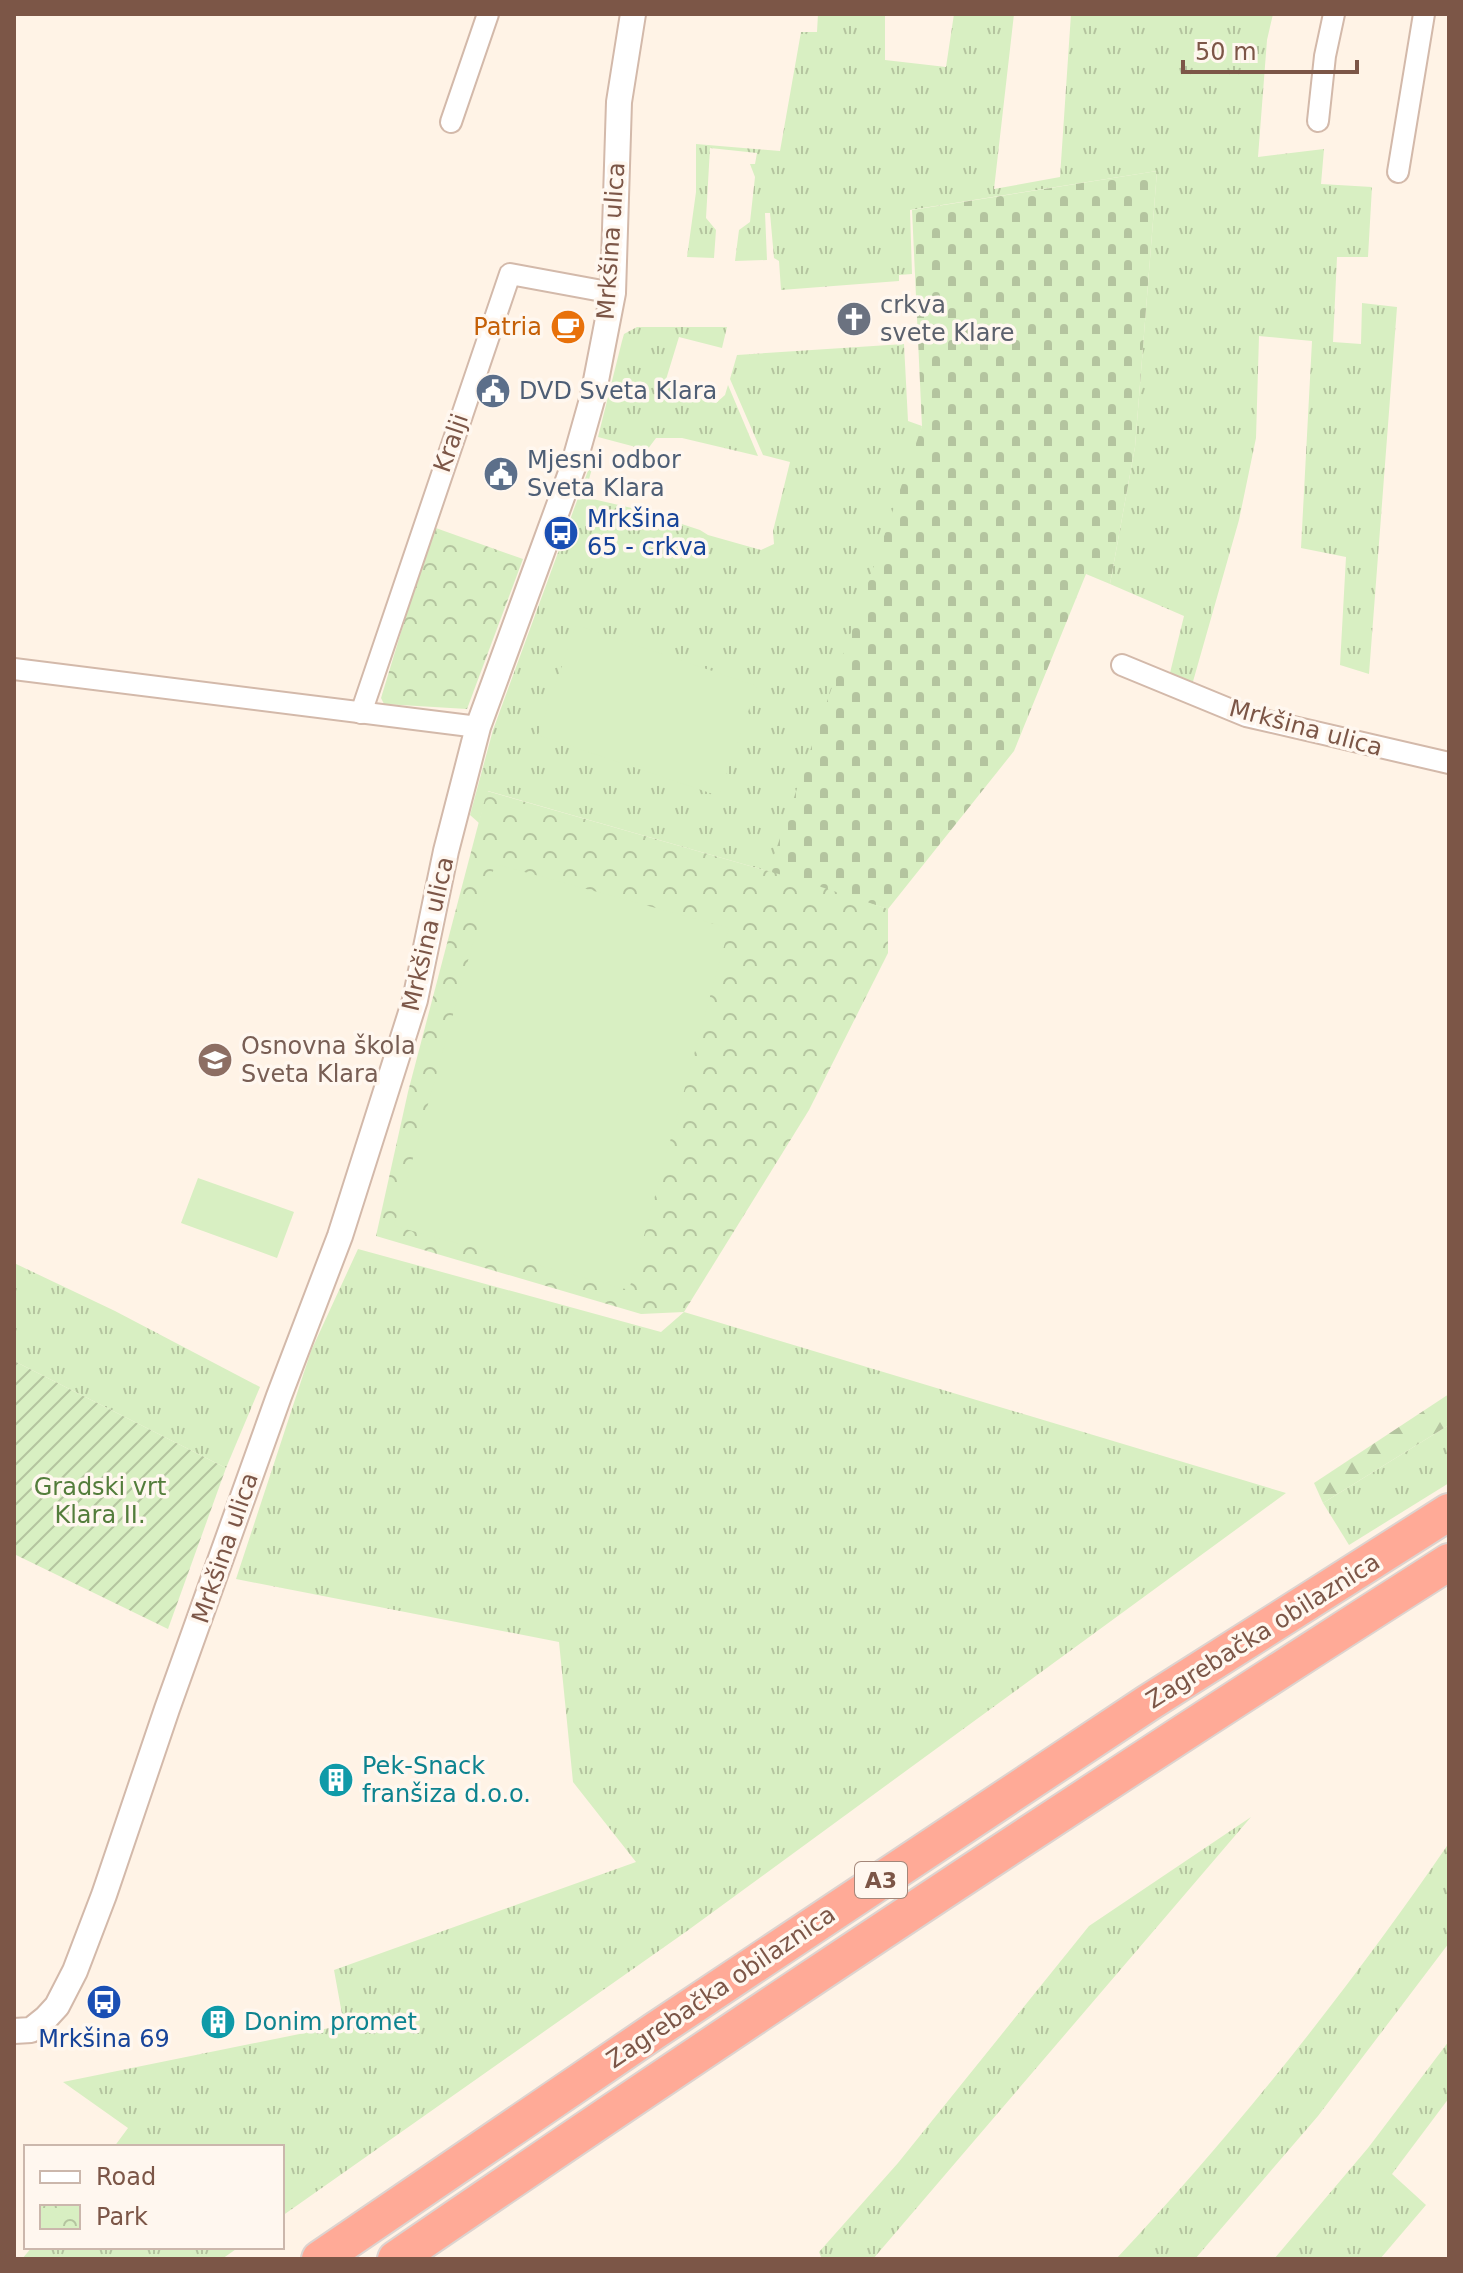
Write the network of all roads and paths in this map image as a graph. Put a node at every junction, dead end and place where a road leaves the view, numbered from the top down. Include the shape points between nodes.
1 (488, 14) edge
2 (633, 14) edge
3 (1334, 14) edge
4 (1424, 14) edge
5 (1318, 121) dead end
6 (451, 122) dead end
7 (1398, 172) dead end
8 (613, 293) junction
9 (1122, 665) dead end
10 (14, 669) edge
11 (361, 713) junction
12 (478, 727) junction
13 (1449, 763) edge
14 (1449, 1512) edge
15 (1449, 1562) edge
16 (14, 2031) edge
17 (320, 2259) edge
18 (396, 2259) edge

1 - 6 street
2 - 8 street, Mrkšina ulica via 619,102
3 - 5 street
4 - 7 street
8 - 11 street, Kralji via 510,274
8 - 12 street, Mrkšina ulica via 573,467
9 - 13 street, Mrkšina ulica via 1246,716
10 - 11 street
11 - 12 street
12 - 16 street, Mrkšina ulica via 415,1000 340,1236 75,1971 46,2018 31,2030
14 - 17 highway, Zagrebačka obilaznica / A3 via 1095,1739
15 - 18 highway, Zagrebačka obilaznica / A3 via 1132,1765

